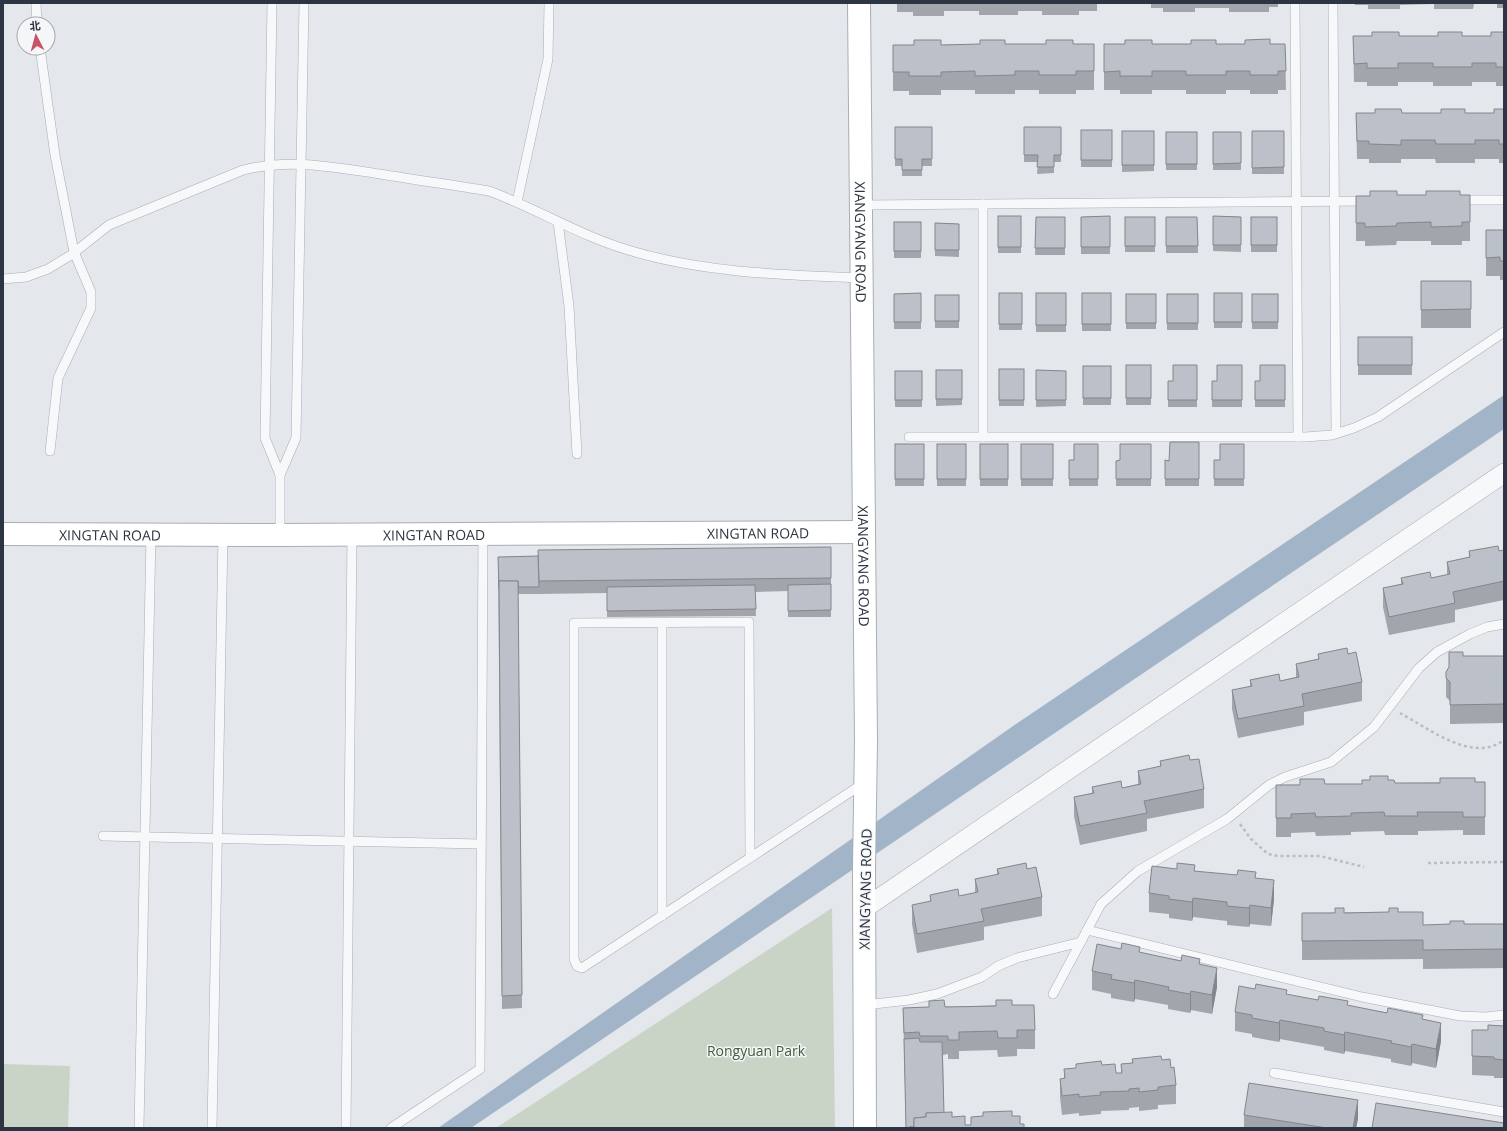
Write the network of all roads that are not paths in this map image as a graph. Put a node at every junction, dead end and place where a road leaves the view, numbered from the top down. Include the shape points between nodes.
1 (36, 3) edge
2 (272, 3) edge
3 (304, 3) edge
4 (550, 3) edge
5 (859, 3) edge
6 (1295, 3) edge
7 (1333, 3) edge
8 (37, 16) edge
9 (41, 56) edge
10 (269, 164) junction
11 (301, 164) junction
12 (1450, 200) edge
13 (1504, 200) edge
14 (1296, 201) junction
15 (1334, 201) junction
16 (1381, 201) edge
17 (517, 202) junction
18 (983, 204) junction
19 (861, 205) junction
20 (558, 222) junction
21 (74, 252) junction
22 (862, 278) junction
23 (3, 279) edge
24 (1504, 332) edge
25 (1336, 433) junction
26 (909, 437) dead end
27 (983, 437) junction
28 (1298, 437) junction
29 (50, 451) dead end
30 (578, 454) dead end
31 (1504, 472) edge
32 (280, 475) junction
33 (864, 532) junction
34 (3, 534) edge
35 (150, 534) junction
36 (483, 534) junction
37 (223, 535) junction
38 (280, 535) junction
39 (352, 535) junction
40 (662, 622) junction
41 (1504, 624) edge
42 (866, 782) junction
43 (103, 836) dead end
44 (145, 837) junction
45 (217, 839) junction
46 (349, 841) junction
47 (481, 844) junction
48 (750, 858) junction
49 (864, 908) junction
50 (662, 916) junction
51 (1087, 930) junction
52 (1081, 942) junction
53 (1053, 994) dead end
54 (863, 1005) junction
55 (1504, 1015) edge
56 (1274, 1073) dead end
57 (1504, 1112) edge
58 (139, 1128) edge
59 (212, 1128) edge
60 (346, 1128) edge
61 (392, 1128) edge
62 (865, 1128) edge

1 - 8 lane
2 - 10 lane
3 - 11 lane
4 - 17 lane via 548,59
5 - 19 street, XIANGYANG ROAD
6 - 14 lane
7 - 15 lane
9 - 21 lane via 55,155
10 - 11 lane
10 - 21 lane via 243,170 108,225
10 - 32 lane via 265,438
11 - 17 lane via 489,191
11 - 32 lane via 296,438
12 - 13 lane
14 - 15 lane
14 - 18 lane
14 - 28 lane
15 - 16 lane
15 - 25 lane
17 - 20 lane
18 - 19 lane
18 - 27 lane
19 - 22 street, XIANGYANG ROAD
20 - 22 lane via 627,250 666,261 788,275
20 - 30 lane via 569,306
21 - 23 lane via 48,269 26,277
21 - 29 lane via 91,292 91,308 58,378
22 - 33 street, XIANGYANG ROAD
24 - 25 lane via 1378,417
25 - 28 lane
26 - 27 lane
27 - 28 lane
31 - 49 street
32 - 38 lane
33 - 36 street, XINGTAN ROAD
33 - 42 street, XIANGYANG ROAD
34 - 35 street, XINGTAN ROAD
35 - 37 street, XINGTAN ROAD
35 - 44 lane
36 - 39 street, XINGTAN ROAD
36 - 47 lane
37 - 38 street, XINGTAN ROAD
37 - 45 lane
38 - 39 street, XINGTAN ROAD
39 - 46 lane
40 - 48 lane via 749,622
40 - 50 lane
40 - 50 lane via 574,622 574,959 577,966 582,968
41 - 51 lane via 1470,634 1437,652 1419,668 1374,727 1331,762 1274,782 1233,814 1138,871 1101,904
42 - 48 lane
42 - 49 street, XIANGYANG ROAD
43 - 44 lane
44 - 45 lane
44 - 58 lane
45 - 46 lane
45 - 59 lane
46 - 47 lane
46 - 60 lane
47 - 61 lane via 480,1069
48 - 50 lane
49 - 54 street, XIANGYANG ROAD
51 - 52 lane
51 - 55 lane via 1362,998 1460,1016
52 - 53 lane
52 - 54 lane via 1017,958 998,966 982,977 937,994
54 - 62 street, XIANGYANG ROAD
56 - 57 lane

